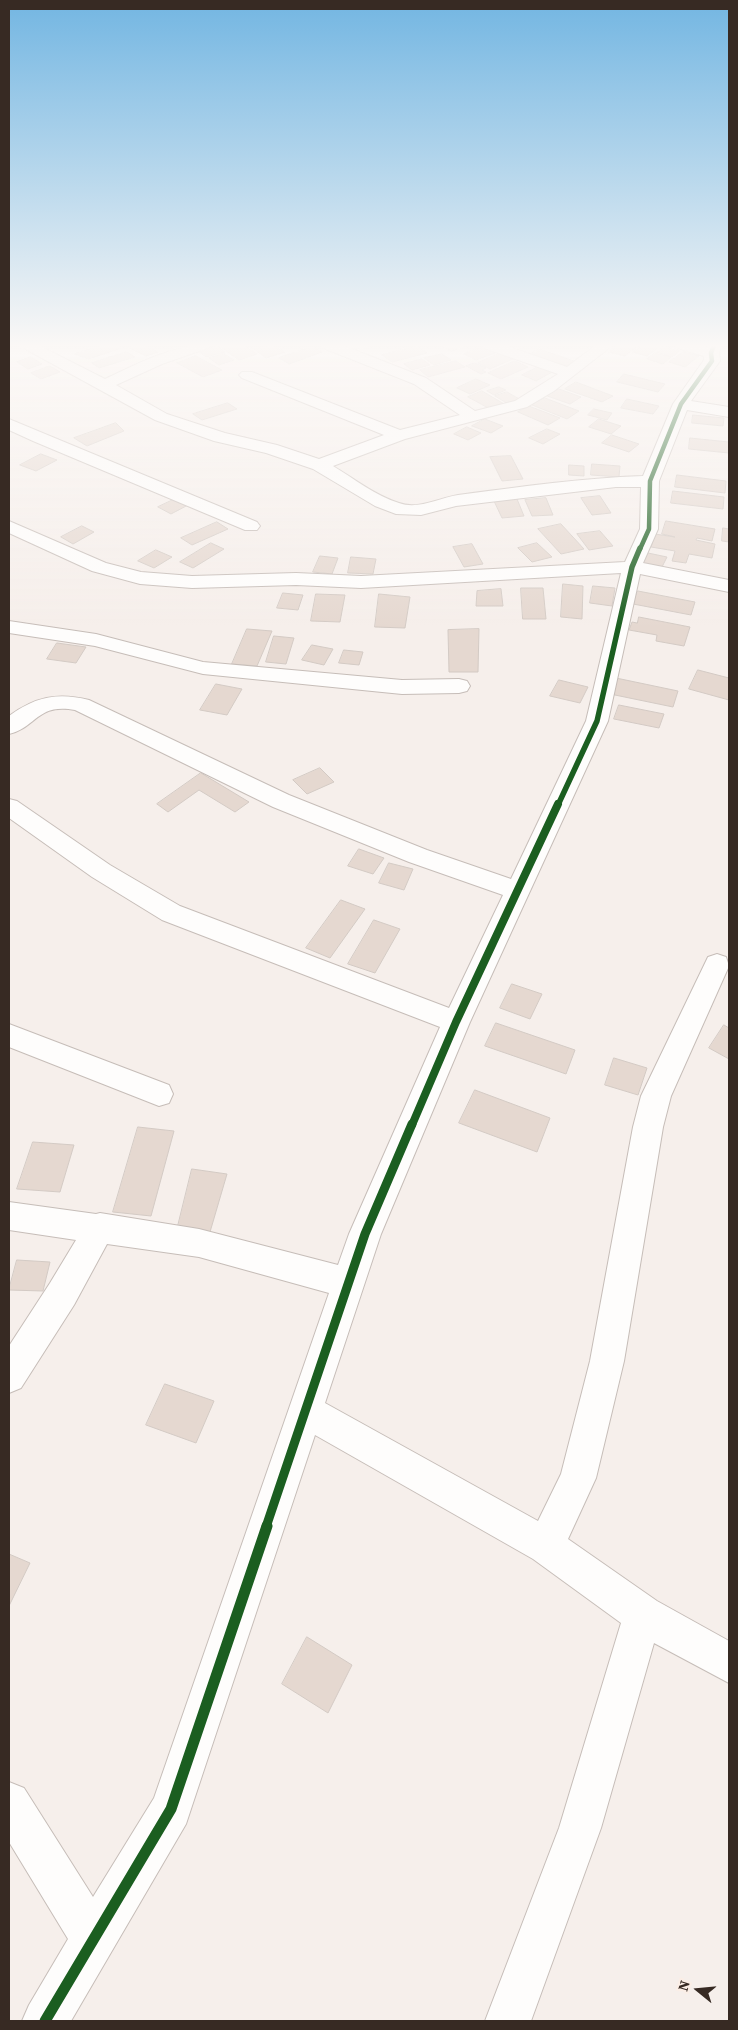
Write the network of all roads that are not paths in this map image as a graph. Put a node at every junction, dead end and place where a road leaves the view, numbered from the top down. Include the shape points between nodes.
1 (44, 440) edge
2 (231, 440) edge
3 (386, 440) edge
4 (667, 440) edge
5 (319, 465) junction
6 (650, 481) junction
7 (9, 526) edge
8 (251, 526) dead end
9 (632, 567) junction
10 (729, 586) edge
11 (9, 627) edge
12 (459, 686) dead end
13 (9, 727) edge
14 (10, 810) edge
15 (518, 891) junction
16 (717, 964) dead end
17 (456, 1022) junction
18 (9, 1035) edge
19 (159, 1094) dead end
20 (9, 1216) edge
21 (100, 1227) junction
22 (348, 1283) junction
23 (9, 1376) edge
24 (306, 1411) junction
25 (546, 1546) junction
26 (644, 1615) junction
27 (729, 1663) edge
28 (9, 1803) edge
29 (94, 1939) junction
30 (45, 2021) edge
31 (508, 2021) edge

1 - 8 street via 203,503
2 - 5 street
3 - 5 street
4 - 6 street
5 - 6 street via 381,502 407,510 421,510 455,501
6 - 9 street via 649,529
7 - 9 street via 98,567 140,578 192,582 296,578 361,582
9 - 10 street
9 - 15 street via 596,721
11 - 12 street via 96,640 203,668 402,687
13 - 15 street via 37,705 48,701 64,700 82,705 281,800 418,856
14 - 17 street via 171,913
15 - 17 street
16 - 25 street via 656,1096 605,1370 578,1478
17 - 22 street via 365,1234
18 - 19 street
20 - 21 street
21 - 22 street via 199,1243
21 - 23 street
22 - 24 street
24 - 25 street
24 - 29 street via 171,1809
25 - 26 street
26 - 27 street
26 - 31 street via 580,1828
28 - 29 street
29 - 30 street

